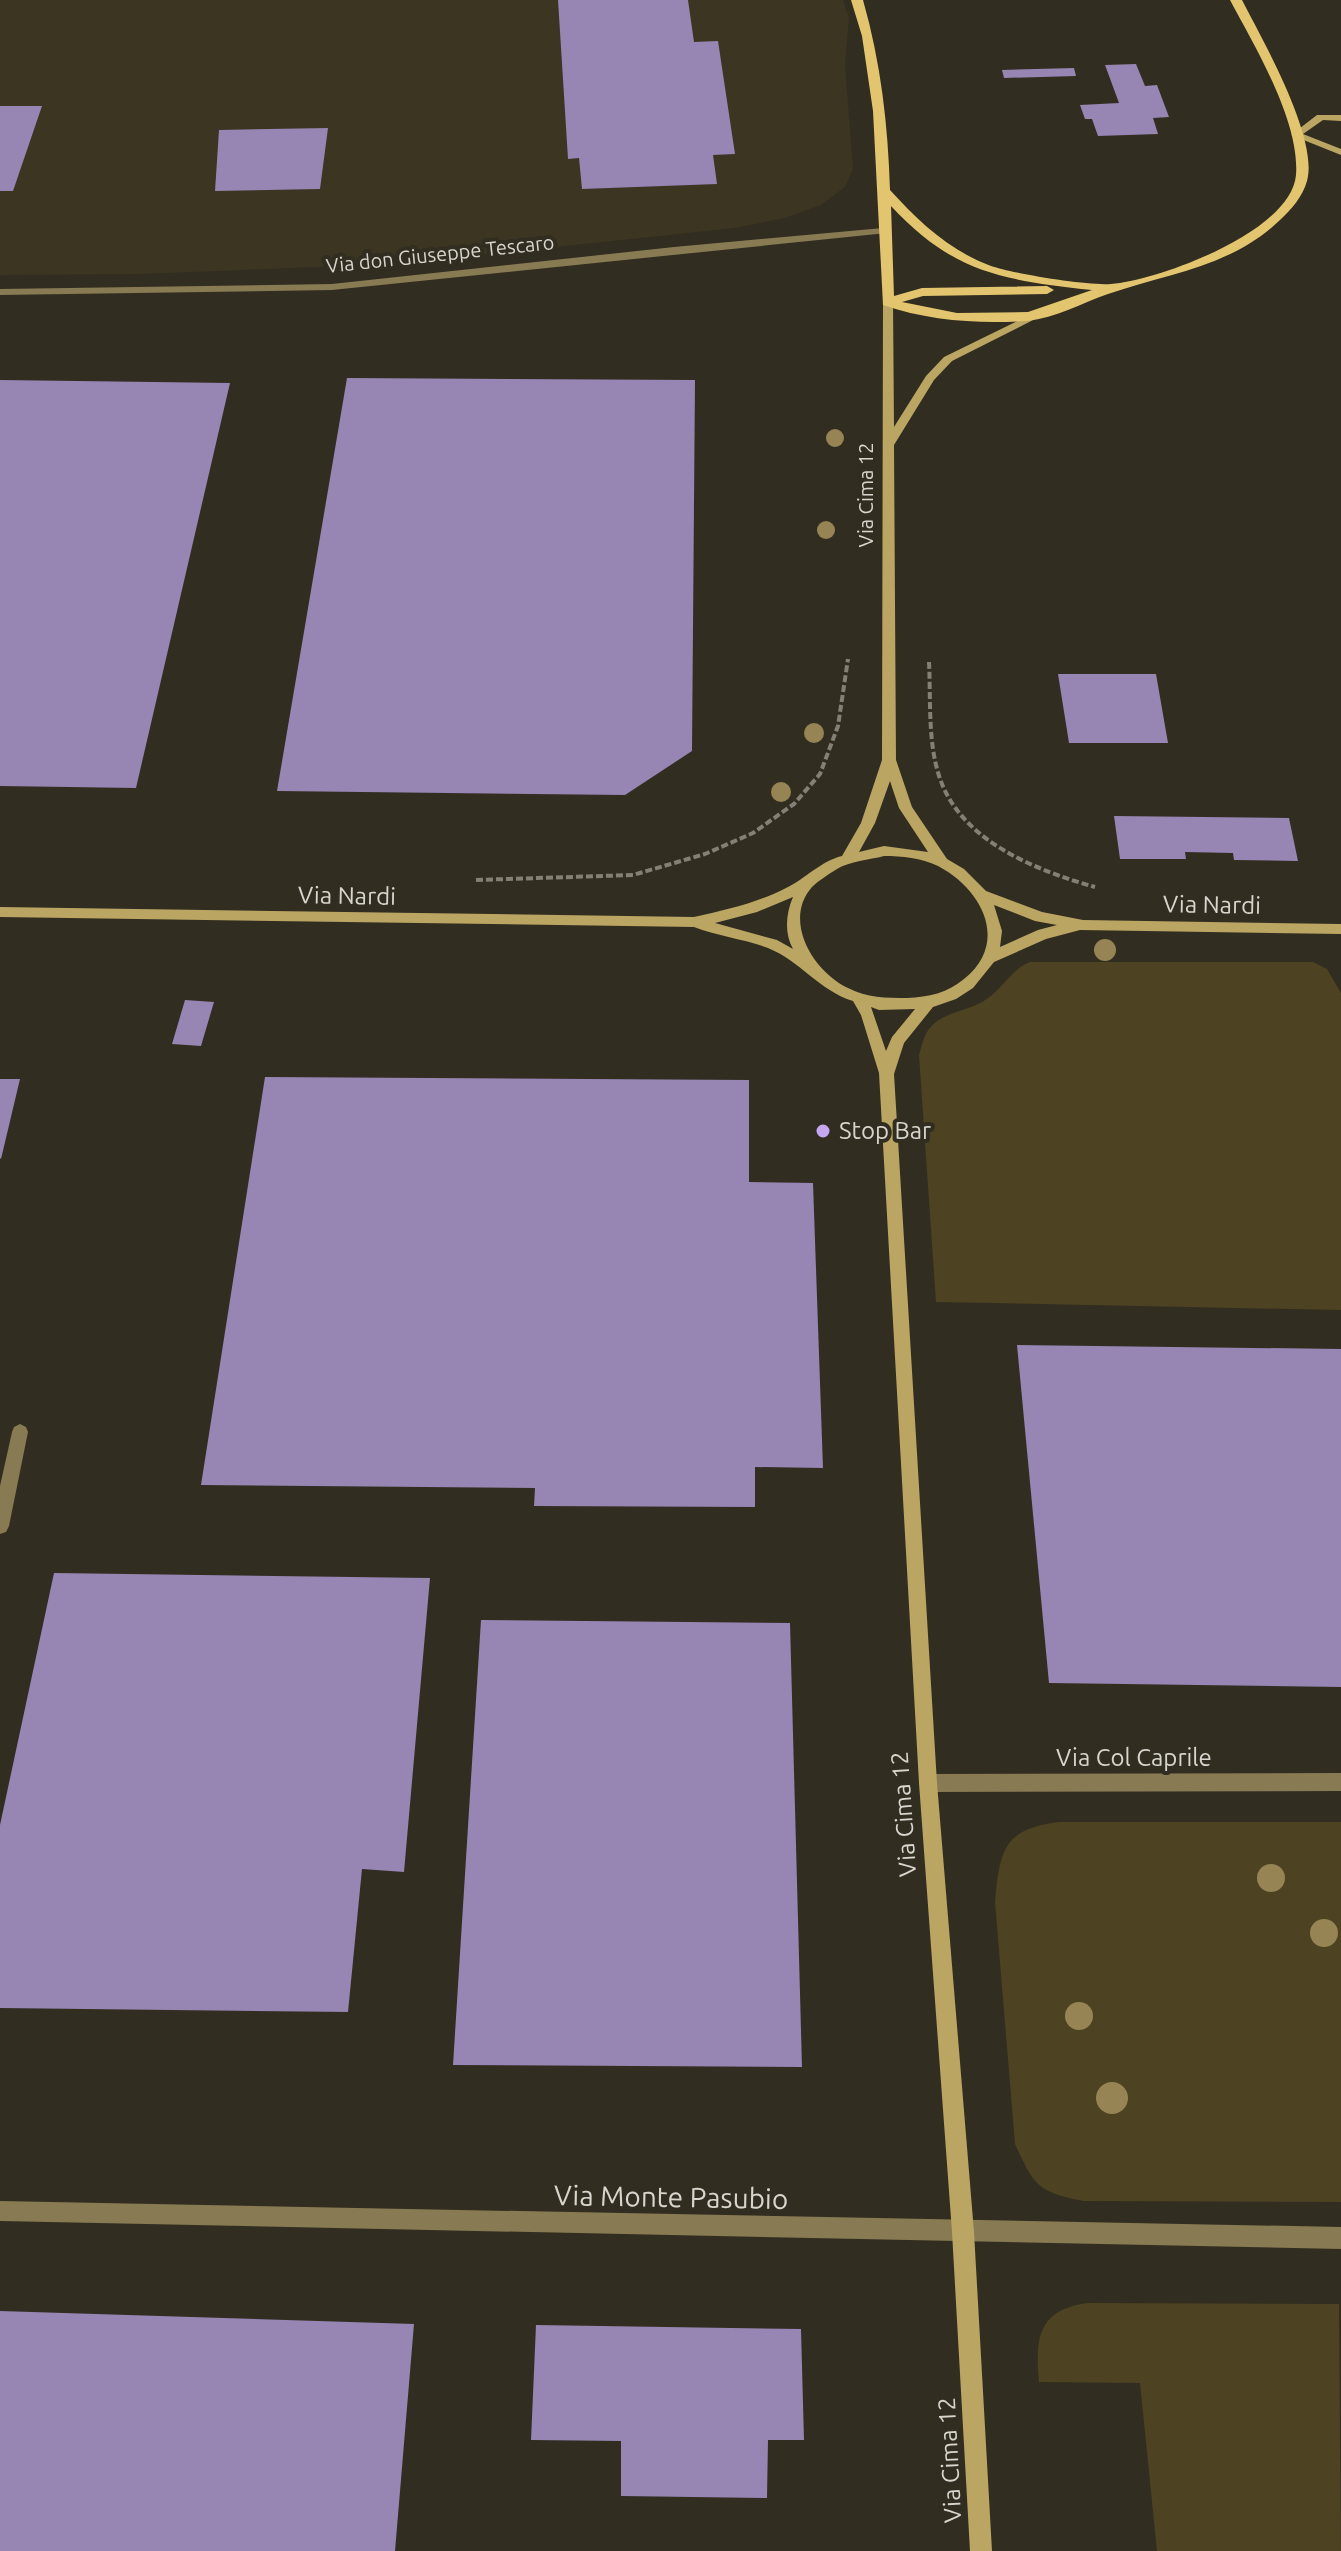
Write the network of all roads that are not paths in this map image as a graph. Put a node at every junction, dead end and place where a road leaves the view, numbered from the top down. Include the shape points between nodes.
1 (857, 0) edge
2 (1236, 0) edge
3 (1341, 118) edge
4 (1296, 135) junction
5 (1341, 152) edge
6 (883, 190) junction
7 (883, 231) junction
8 (1111, 288) junction
9 (0, 292) edge
10 (888, 302) junction
11 (1036, 316) junction
12 (888, 446) junction
13 (889, 760) junction
14 (848, 857) junction
15 (942, 862) junction
16 (807, 883) junction
17 (984, 896) junction
18 (0, 912) edge
19 (694, 922) junction
20 (1083, 925) junction
21 (1341, 929) edge
22 (990, 958) junction
23 (805, 962) junction
24 (859, 999) junction
25 (929, 1002) junction
26 (886, 1073) junction
27 (20, 1432) dead end
28 (0, 1526) edge
29 (1341, 1782) edge
30 (928, 1783) junction
31 (0, 2211) edge
32 (963, 2232) junction
33 (1341, 2238) edge
34 (981, 2551) edge

1 - 6 main road, Via Cima 12 via 876,89
2 - 4 main road
3 - 4 main road via 1321,117
4 - 5 main road
4 - 8 main road via 1302,178 1275,218 1203,264
6 - 7 main road, Via Cima 12
6 - 8 main road via 916,226 981,267
7 - 9 street, Via don Giuseppe Tescaro via 332,287
7 - 10 main road, Via Cima 12
8 - 10 main road via 922,292
8 - 11 main road
10 - 11 main road via 931,315
10 - 12 main road, Via Cima 12
11 - 12 main road via 948,359 930,378
12 - 13 main road, Via Cima 12
13 - 14 main road via 870,821
13 - 15 main road via 906,808
14 - 15 main road via 897,851
14 - 16 main road
15 - 17 main road
16 - 19 main road via 747,912
16 - 23 main road via 792,915 794,939
17 - 20 main road via 1040,917
17 - 22 main road via 996,931
18 - 19 main road, Via Nardi
19 - 23 main road via 762,941
20 - 21 main road, Via Nardi
20 - 22 main road via 1043,934
22 - 25 main road via 969,984
23 - 24 main road via 824,982
24 - 25 main road via 897,1006
24 - 26 main road
25 - 26 main road via 897,1041
26 - 30 main road, Via Cima 12
27 - 28 street
29 - 30 street, Via Col Caprile
30 - 32 main road, Via Cima 12
31 - 32 street, Via Monte Pasubio
32 - 33 street, Via Monte Pasubio
32 - 34 main road, Via Cima 12

